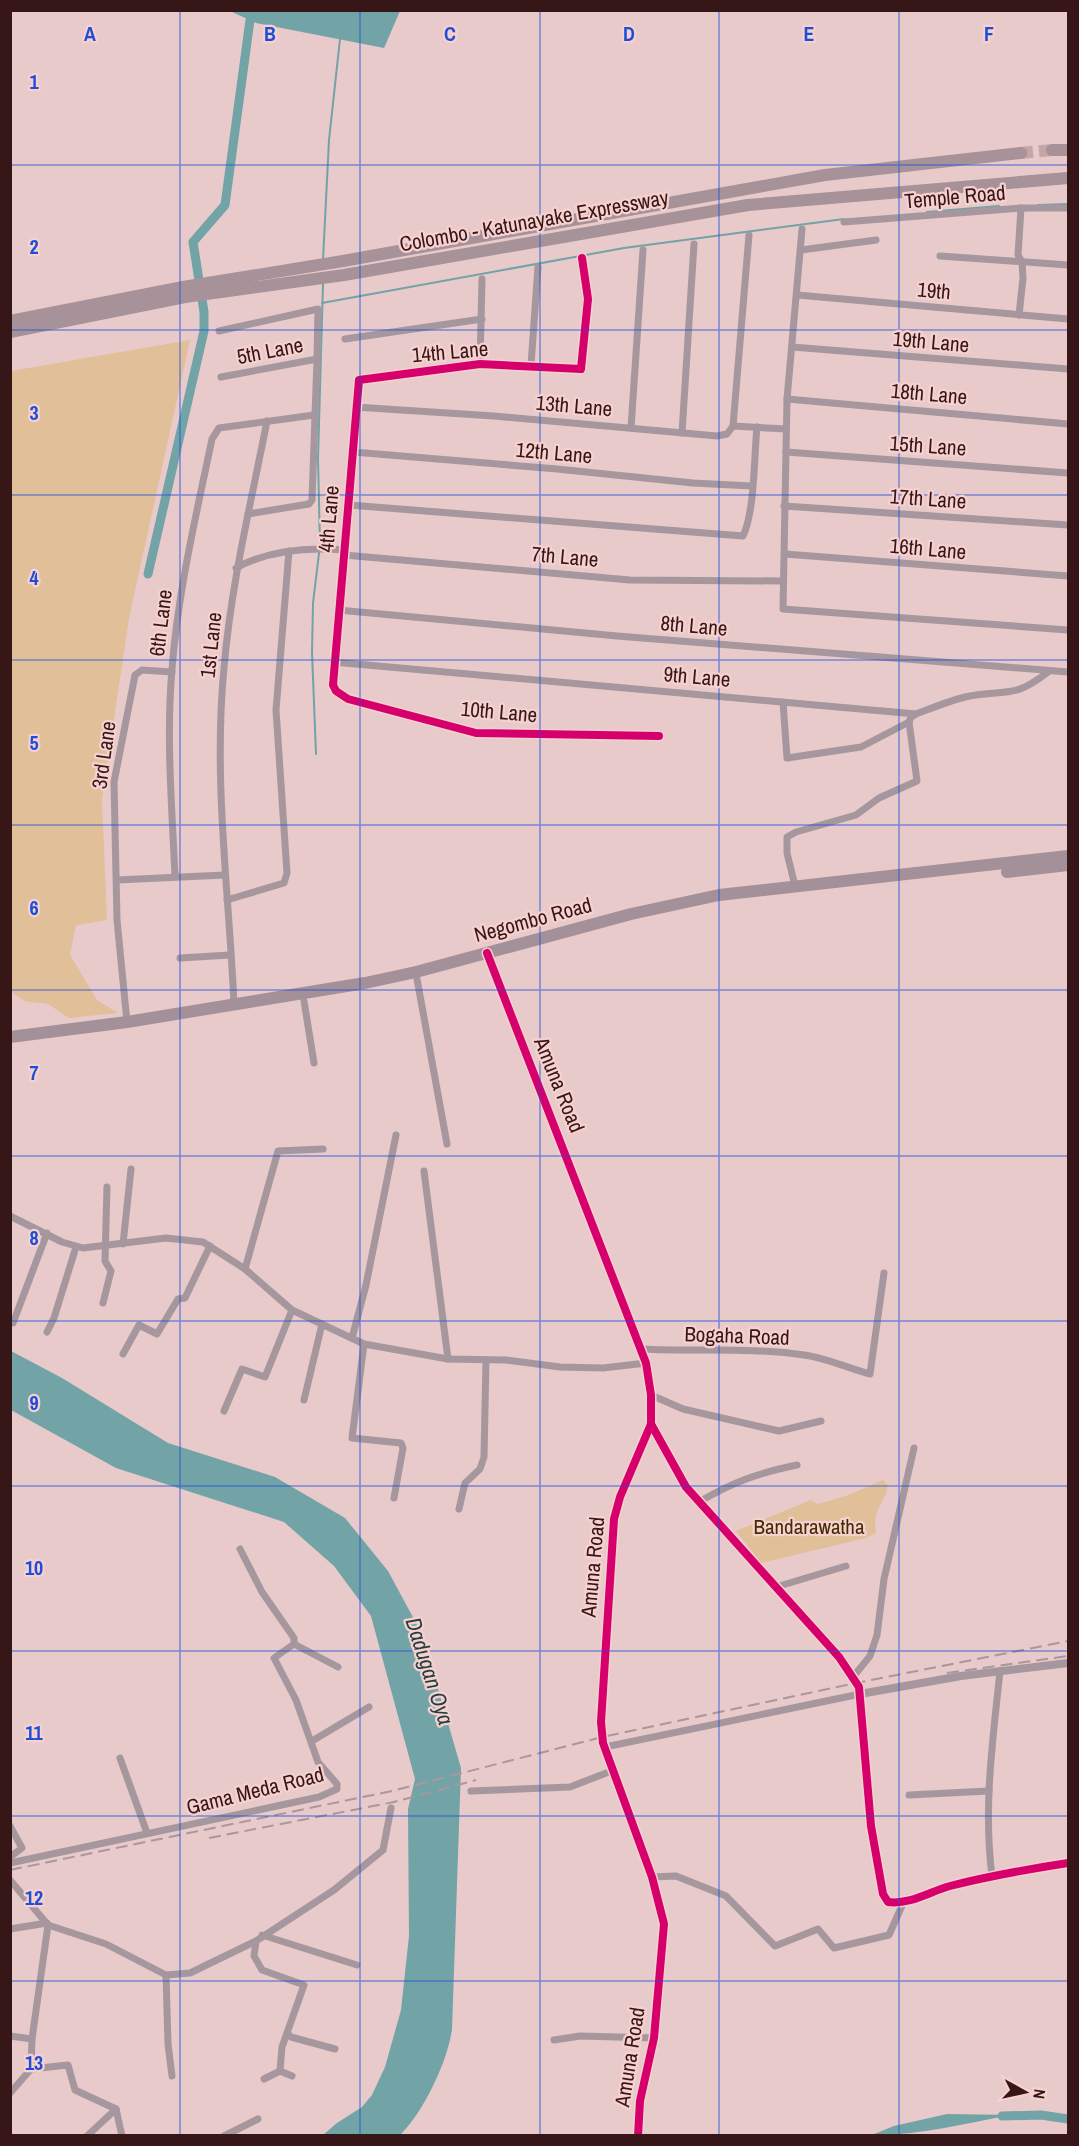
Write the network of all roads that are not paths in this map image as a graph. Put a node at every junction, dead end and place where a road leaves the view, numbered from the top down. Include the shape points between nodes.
1 (1052, 150) tunnel mouth
2 (1068, 150) edge
3 (1021, 153) tunnel mouth
4 (1068, 178) edge
5 (1021, 208) junction
6 (1068, 208) edge
7 (844, 222) dead end
8 (802, 229) dead end
9 (748, 235) dead end
10 (876, 240) dead end
11 (694, 244) dead end
12 (643, 250) dead end
13 (801, 250) junction
14 (940, 256) dead end
15 (582, 258) dead end
16 (1022, 262) junction
17 (1068, 265) edge
18 (538, 267) dead end
19 (482, 279) dead end
20 (184, 292) junction
21 (797, 295) junction
22 (1020, 315) junction
23 (482, 319) junction
24 (1068, 319) edge
25 (10, 321) edge
26 (219, 331) dead end
27 (10, 332) edge
28 (345, 339) dead end
29 (792, 347) junction
30 (317, 359) junction
31 (480, 364) junction
32 (531, 366) junction
33 (1068, 369) edge
34 (221, 377) dead end
35 (359, 380) joint
36 (787, 399) junction
37 (356, 407) junction
38 (314, 415) junction
39 (267, 421) junction
40 (1068, 424) edge
41 (733, 426) junction
42 (756, 426) junction
43 (631, 428) junction
44 (786, 429) junction
45 (682, 432) junction
46 (353, 452) junction
47 (786, 452) junction
48 (1068, 473) edge
49 (752, 486) junction
50 (349, 505) junction
51 (784, 506) junction
52 (248, 514) junction
53 (1068, 525) edge
54 (289, 551) junction
55 (344, 552) junction
56 (785, 554) junction
57 (236, 568) junction
58 (1068, 576) edge
59 (783, 581) junction
60 (338, 610) junction
61 (1068, 630) edge
62 (333, 662) junction
63 (172, 672) junction
64 (1048, 672) junction
65 (1068, 672) edge
66 (783, 702) junction
67 (916, 714) junction
68 (909, 722) junction
69 (659, 736) dead end
70 (1068, 856) edge
71 (1068, 865) edge
72 (225, 875) junction
73 (175, 876) junction
74 (117, 880) junction
75 (795, 886) junction
76 (227, 900) junction
77 (230, 955) junction
78 (488, 957) junction
79 (180, 958) dead end
80 (417, 979) junction
81 (304, 1001) junction
82 (234, 1004) junction
83 (127, 1022) junction
84 (10, 1037) edge
85 (10, 1044) edge
86 (314, 1063) dead end
87 (396, 1135) dead end
88 (447, 1144) dead end
89 (323, 1149) dead end
90 (131, 1170) dead end
91 (424, 1171) dead end
92 (107, 1187) dead end
93 (10, 1216) edge
94 (47, 1233) junction
95 (123, 1244) junction
96 (105, 1245) junction
97 (210, 1246) junction
98 (76, 1247) junction
99 (245, 1269) junction
100 (884, 1273) dead end
101 (103, 1302) dead end
102 (292, 1310) junction
103 (13, 1323) dead end
104 (322, 1324) junction
105 (47, 1332) dead end
106 (352, 1338) junction
107 (364, 1344) junction
108 (642, 1349) junction
109 (123, 1354) dead end
110 (448, 1359) junction
111 (486, 1360) junction
112 (646, 1363) junction
113 (651, 1395) junction
114 (303, 1400) dead end
115 (224, 1411) dead end
116 (821, 1421) dead end
117 (651, 1424) junction
118 (914, 1448) dead end
119 (797, 1465) dead end
120 (394, 1498) dead end
121 (699, 1502) junction
122 (459, 1509) dead end
123 (240, 1549) dead end
124 (846, 1566) dead end
125 (776, 1587) junction
126 (294, 1644) junction
127 (1068, 1663) edge
128 (338, 1667) dead end
129 (1000, 1671) junction
130 (853, 1677) junction
131 (860, 1694) junction
132 (369, 1707) dead end
133 (312, 1741) junction
134 (605, 1747) junction
135 (120, 1758) dead end
136 (614, 1770) junction
137 (471, 1791) dead end
138 (989, 1791) junction
139 (909, 1795) dead end
140 (391, 1808) dead end
141 (10, 1826) edge
142 (147, 1833) junction
143 (10, 1857) edge
144 (10, 1863) edge
145 (1068, 1863) edge
146 (992, 1876) junction
147 (652, 1877) junction
148 (10, 1880) edge
149 (904, 1901) junction
150 (47, 1924) junction
151 (10, 1929) edge
152 (262, 1935) junction
153 (256, 1941) junction
154 (357, 1965) dead end
155 (166, 1975) junction
156 (287, 2033) junction
157 (10, 2036) edge
158 (654, 2038) junction
159 (32, 2039) junction
160 (554, 2040) dead end
161 (335, 2049) dead end
162 (32, 2069) junction
163 (280, 2071) junction
164 (172, 2076) dead end
165 (292, 2076) dead end
166 (264, 2079) dead end
167 (10, 2093) edge
168 (116, 2109) junction
169 (258, 2119) dead end
170 (87, 2136) edge
171 (122, 2136) edge
172 (224, 2136) edge
173 (638, 2136) edge

1 - 2 highway
3 - 20 highway, Colombo - Katunayake Expressway via 825,175
4 - 20 highway, Colombo - Katunayake Expressway via 748,205 344,275
5 - 6 street, Temple Road
5 - 7 street, Temple Road
5 - 16 street via 1017,255
8 - 13 street
9 - 41 street
10 - 13 street
11 - 45 street
12 - 43 street
13 - 21 street
14 - 16 street
15 - 32 street, 14th Lane via 588,299 580,369
16 - 17 street
16 - 22 street
18 - 32 street
19 - 23 street
20 - 25 highway, Colombo - Katunayake Expressway
20 - 27 highway, Colombo - Katunayake Expressway
21 - 22 street, 19th
21 - 29 street
22 - 24 street, 19th
23 - 28 street, 14th Lane
23 - 31 street
26 - 30 street, 5th Lane via 318,309
29 - 33 street, 19th Lane
29 - 36 street
30 - 34 street, 5th Lane
30 - 38 street
31 - 32 street, 14th Lane
31 - 35 street, 14th Lane
35 - 37 street, 4th Lane
36 - 40 street, 18th Lane
36 - 44 street
37 - 43 street, 13th Lane
37 - 46 street, 4th Lane
38 - 39 street
38 - 52 street via 312,500 309,504
39 - 52 street, 1st Lane
39 - 63 street, 6th Lane via 219,428 212,439 181,585
41 - 42 street, 13th Lane
41 - 45 street, 13th Lane via 727,434 717,436
42 - 44 street, 13th Lane
42 - 49 street
43 - 45 street, 13th Lane
44 - 47 street
46 - 49 street, 12th Lane
46 - 50 street, 4th Lane
47 - 48 street, 15th Lane
47 - 51 street
49 - 50 street via 743,536
50 - 55 street, 4th Lane
51 - 53 street, 17th Lane
51 - 56 street
52 - 57 street, 1st Lane
54 - 55 street, 7th Lane via 325,548
54 - 57 street, 7th Lane via 254,559
54 - 76 street via 276,710 287,873 284,883
55 - 59 street, 7th Lane via 630,580
55 - 60 street, 4th Lane
56 - 58 street, 16th Lane
56 - 59 street
57 - 72 street, 1st Lane via 223,669 220,757
59 - 61 street via 783,609
60 - 62 street, 4th Lane
60 - 64 street, 8th Lane
62 - 66 street, 9th Lane
62 - 69 street, 10th Lane via 333,685 348,699 476,733
63 - 73 street, 6th Lane
63 - 74 street, 3rd Lane via 142,670 135,675 114,783
64 - 65 street
64 - 67 street, 9th Lane via 1016,692 966,697
66 - 67 street, 9th Lane
66 - 68 street via 787,758 861,747
67 - 68 street
68 - 75 street via 917,781 879,798 856,815 787,837
70 - 75 highway, Negombo Road
71 - 78 highway, Negombo Road via 719,903
72 - 73 street
72 - 76 street, 1st Lane
73 - 74 street
74 - 83 street
75 - 78 highway, Negombo Road via 719,895 642,911
76 - 77 street, 1st Lane
77 - 79 street
77 - 82 street, 1st Lane
78 - 80 highway, Negombo Road
78 - 82 highway, Negombo Road via 365,983
78 - 108 street, Amuna Road
80 - 81 highway, Negombo Road
80 - 88 street
81 - 85 highway, Negombo Road
81 - 86 street
82 - 83 highway, Negombo Road
83 - 84 highway, Negombo Road
87 - 106 street
89 - 99 street via 278,1151
90 - 95 street
91 - 110 street
92 - 96 street
93 - 94 street
94 - 98 street
94 - 103 street
95 - 96 street
95 - 97 street via 166,1238
96 - 98 street
96 - 101 street via 105,1261 111,1271
97 - 99 street
97 - 109 street via 185,1298 178,1299 158,1334 139,1325
98 - 105 street
99 - 102 street
100 - 108 street, Bogaha Road via 870,1374 831,1360 762,1350
102 - 104 street
102 - 115 street via 265,1377 242,1369
104 - 106 street
104 - 114 street
106 - 107 street
107 - 110 street
107 - 120 street via 352,1438 401,1443 404,1448
108 - 112 street, Amuna Road
110 - 111 street
111 - 112 street via 603,1368
111 - 122 street via 484,1457 480,1469 465,1483
112 - 113 street, Amuna Road
113 - 116 street via 683,1409 779,1431
113 - 117 street, Amuna Road
117 - 121 street via 686,1487
117 - 134 street, Amuna Road via 622,1490 615,1519 602,1687 601,1730
118 - 130 street via 884,1579 877,1635 870,1656
119 - 121 street via 756,1473
121 - 125 street
123 - 126 street
124 - 125 street
125 - 130 street
126 - 128 street
126 - 133 street, Gama Meda Road via 274,1658
127 - 129 street
129 - 131 street
129 - 138 street
130 - 131 street
131 - 134 street
131 - 149 street via 871,1826 884,1893 888,1902
132 - 133 street
133 - 142 street, Gama Meda Road via 318,1762 337,1784 333,1793
134 - 136 street, Amuna Road
135 - 142 street
136 - 137 street via 570,1787
136 - 147 street, Amuna Road
138 - 139 street
138 - 146 street via 987,1838
140 - 152 street via 383,1850 378,1856 334,1890
141 - 143 street via 22,1848
142 - 144 street, Gama Meda Road
145 - 146 street
146 - 149 street
147 - 149 street via 676,1876 726,1896 775,1946 818,1929 834,1948 889,1935
147 - 158 street, Amuna Road via 664,1924
148 - 150 street
150 - 151 street
150 - 155 street via 106,1944
150 - 159 street
152 - 153 street
152 - 154 street
153 - 155 street via 190,1972
153 - 156 street via 254,1956 262,1970 304,1984
155 - 164 street
156 - 161 street
156 - 163 street
157 - 159 street
158 - 160 street via 580,2036
158 - 173 street, Amuna Road via 640,2101
159 - 162 street
162 - 167 street
162 - 168 street via 68,2065 75,2090
163 - 165 street
163 - 166 street
168 - 170 street
168 - 171 street
169 - 172 street

